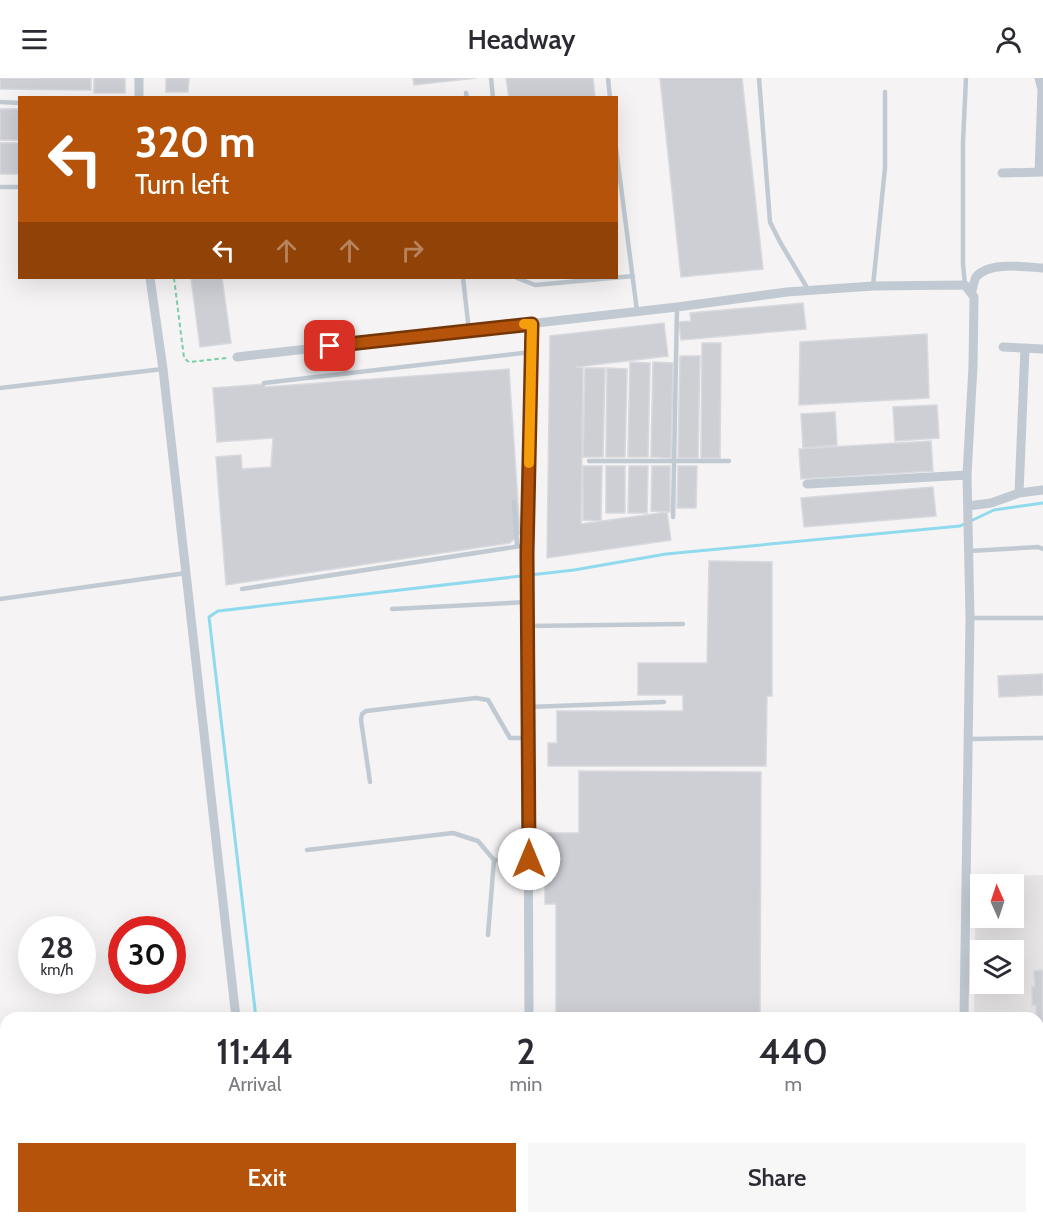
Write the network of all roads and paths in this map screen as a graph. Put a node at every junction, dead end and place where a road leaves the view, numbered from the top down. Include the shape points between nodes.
1 (139, 78) edge
2 (491, 78) edge
3 (608, 78) edge
4 (759, 78) edge
5 (966, 78) edge
6 (1039, 78) edge
7 (1042, 90) edge
8 (885, 92) dead end
9 (139, 96) edge
10 (494, 96) edge
11 (610, 96) edge
12 (0, 102) edge
13 (18, 103) edge
14 (618, 162) edge
15 (1041, 172) edge
16 (1002, 173) dead end
17 (0, 187) edge
18 (18, 187) edge
19 (1043, 268) edge
20 (633, 276) junction
21 (618, 277) edge
22 (150, 279) edge
23 (174, 279) edge
24 (463, 279) edge
25 (520, 279) edge
26 (600, 279) edge
27 (873, 286) junction
28 (968, 288) junction
29 (809, 291) junction
30 (677, 307) junction
31 (637, 311) junction
32 (532, 324) junction
33 (469, 331) junction
34 (1003, 347) dead end
35 (1025, 348) junction
36 (1043, 349) edge
37 (531, 352) junction
38 (237, 357) joint
39 (163, 369) junction
40 (264, 383) dead end
41 (0, 388) edge
42 (674, 460) junction
43 (589, 461) dead end
44 (729, 461) dead end
45 (967, 475) junction
46 (807, 484) dead end
47 (1043, 490) edge
48 (1019, 493) junction
49 (514, 502) dead end
50 (968, 509) junction
51 (673, 517) dead end
52 (524, 548) junction
53 (1043, 549) edge
54 (969, 551) junction
55 (186, 573) junction
56 (242, 589) dead end
57 (0, 598) edge
58 (527, 599) junction
59 (392, 609) dead end
60 (970, 618) junction
61 (1043, 618) edge
62 (683, 624) dead end
63 (527, 626) junction
64 (664, 702) dead end
65 (528, 707) junction
66 (528, 738) junction
67 (1043, 738) edge
68 (969, 739) junction
69 (370, 782) dead end
70 (307, 850) dead end
71 (529, 859) junction
72 (494, 860) junction
73 (488, 935) dead end
74 (235, 1012) edge
75 (529, 1012) edge
76 (964, 1012) edge

1 - 9 street
2 - 10 lane
3 - 11 lane
4 - 29 lane via 770,222
5 - 28 lane via 963,264
6 - 7 street
7 - 15 street
8 - 27 lane via 885,168
12 - 13 lane
14 - 20 lane
15 - 16 street
17 - 18 lane
19 - 28 street via 996,267 979,274
20 - 21 lane
20 - 31 lane
22 - 39 street
23 - 38 path via 184,358 189,362
24 - 33 lane
25 - 26 lane via 535,285
27 - 28 street
27 - 29 street
28 - 45 street via 974,297
29 - 30 street
30 - 31 street
30 - 42 lane
31 - 32 street
32 - 33 street
32 - 37 street
33 - 38 street
34 - 35 street
35 - 36 street
35 - 48 street
37 - 40 lane
37 - 52 street
39 - 41 lane
39 - 55 street
42 - 43 lane
42 - 44 lane
42 - 51 lane
45 - 46 street
45 - 50 street
47 - 48 street
48 - 50 street
49 - 52 lane
50 - 54 street
52 - 56 lane
52 - 58 street
53 - 54 lane
54 - 60 street
55 - 57 lane
55 - 74 street
58 - 59 lane
58 - 63 street
60 - 61 lane
60 - 68 street
62 - 63 lane
63 - 65 street
64 - 65 lane
65 - 66 street
66 - 69 lane via 510,738 488,700 476,698 366,711 361,720
66 - 71 street
67 - 68 lane
68 - 76 street
70 - 72 lane via 453,833 478,841
71 - 72 lane
71 - 75 street
72 - 73 lane

